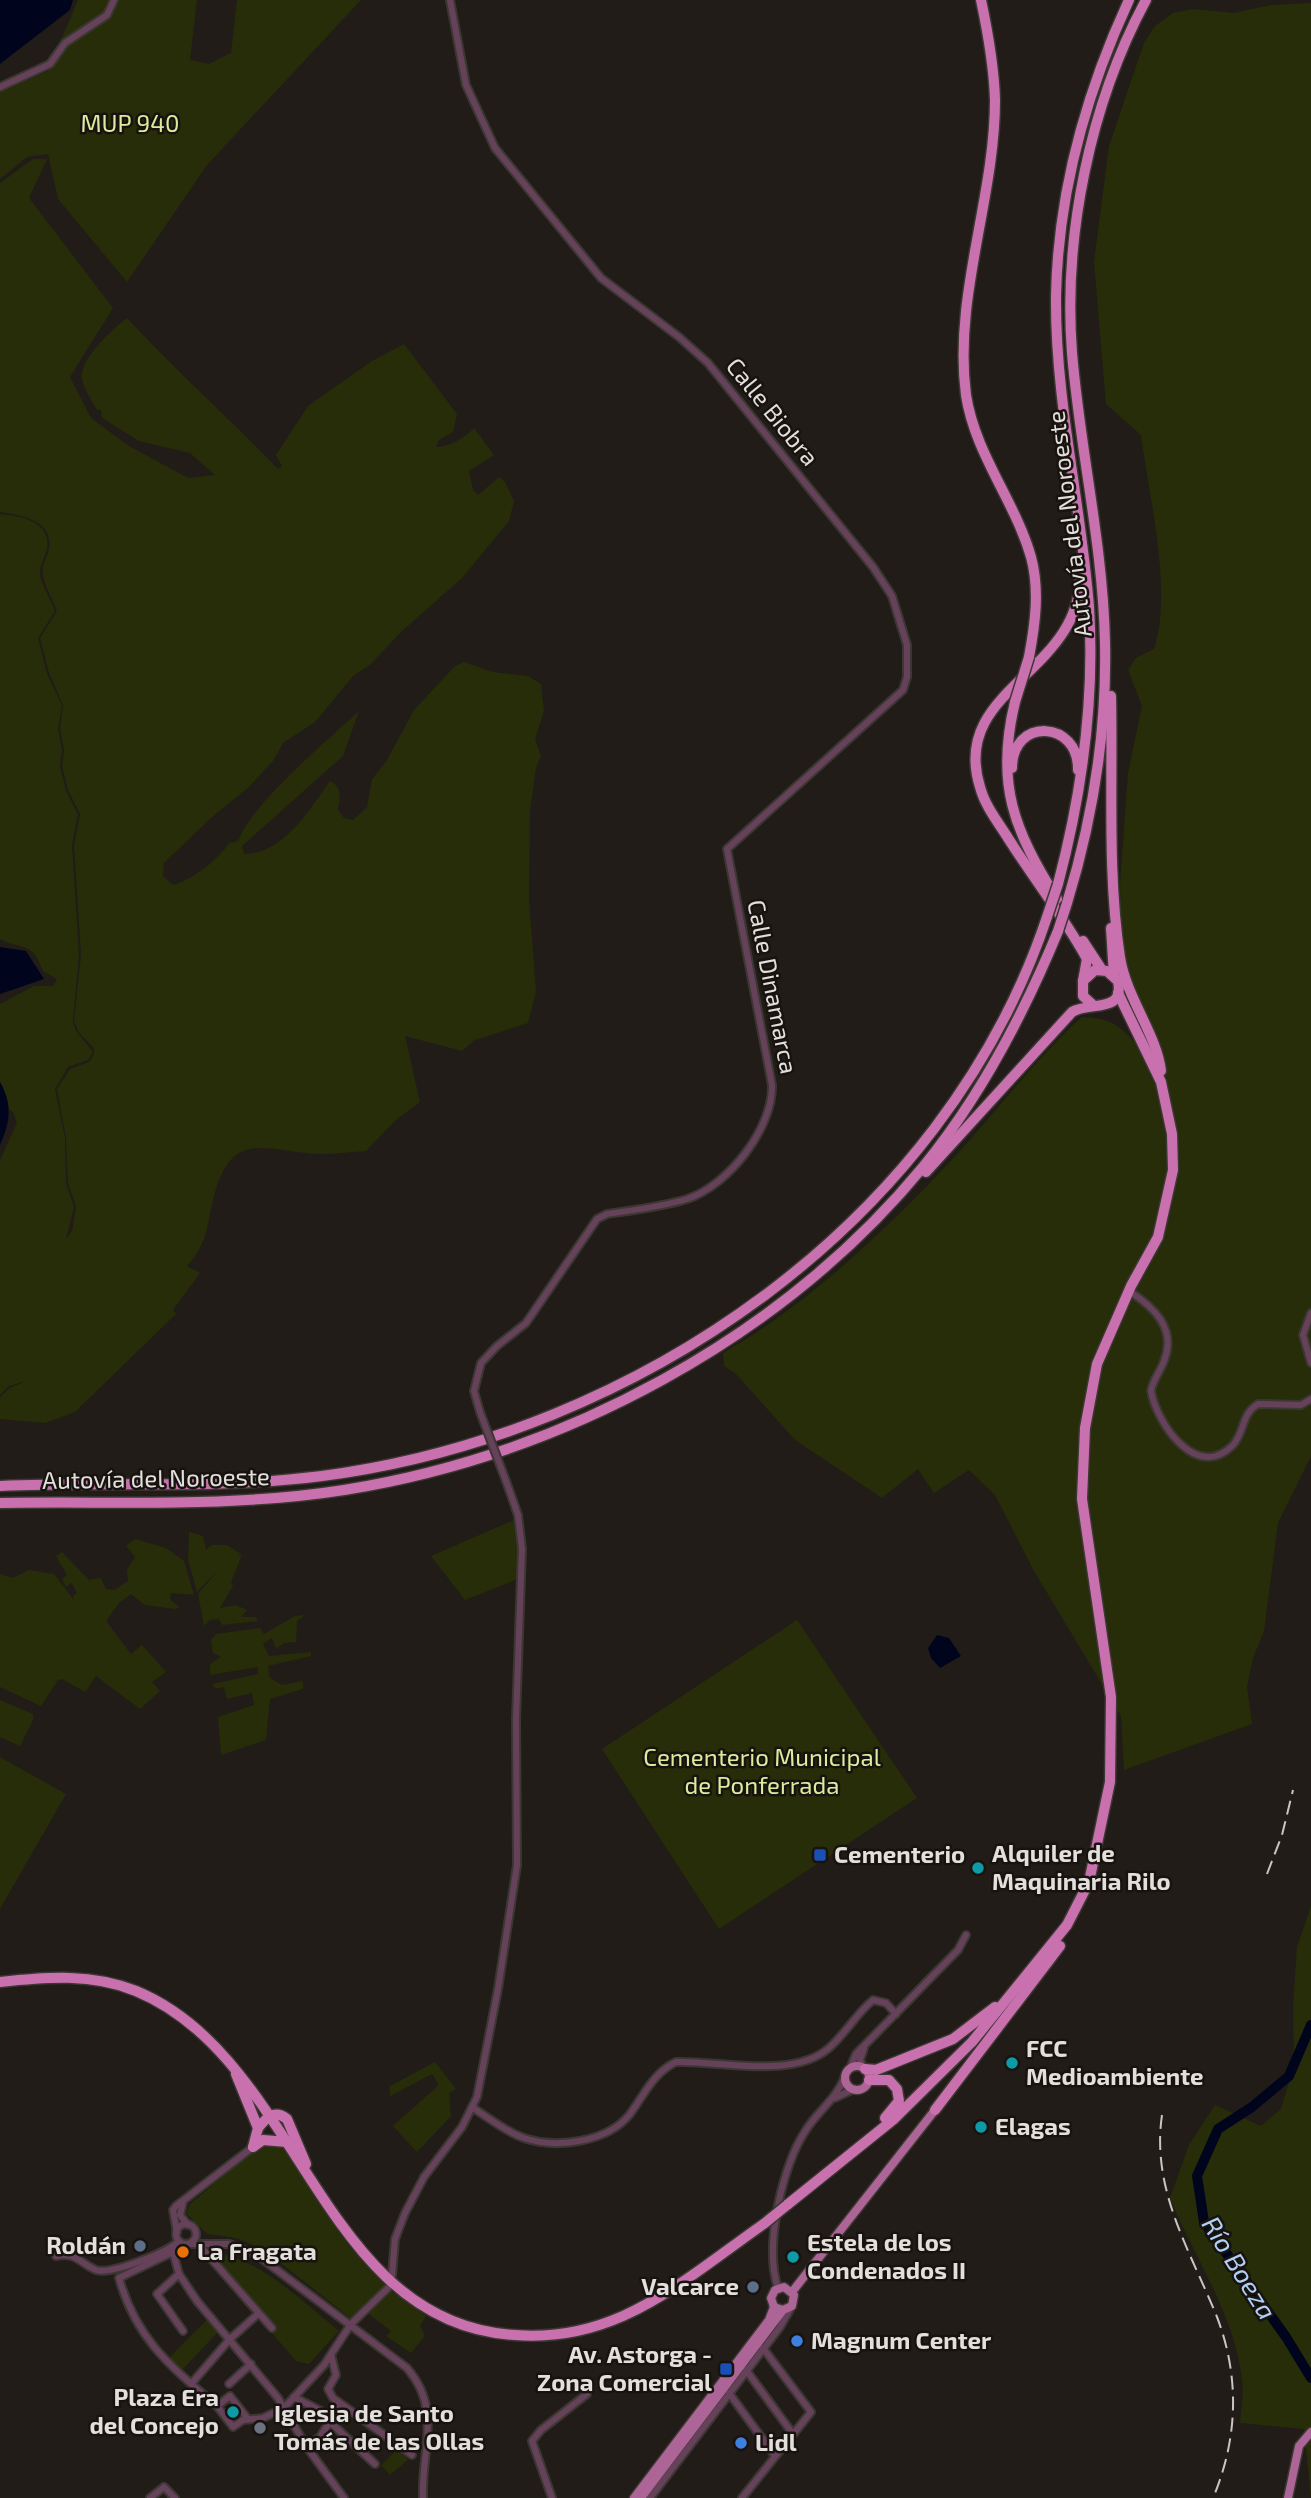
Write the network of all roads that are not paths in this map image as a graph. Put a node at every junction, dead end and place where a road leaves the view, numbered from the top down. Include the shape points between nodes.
1 (114, 0) edge
2 (450, 0) edge
3 (981, 0) edge
4 (1129, 0) edge
5 (1146, 0) edge
6 (0, 87) edge
7 (1064, 419) junction
8 (1085, 456) junction
9 (1018, 831) junction
10 (735, 838) joint
11 (1056, 883) junction
12 (1113, 883) junction
13 (1081, 939) junction
14 (1102, 970) junction
15 (1114, 976) junction
16 (1086, 977) junction
17 (1118, 993) junction
18 (1098, 1006) junction
19 (1131, 1023) junction
20 (1161, 1082) junction
21 (1129, 1291) junction
22 (776, 1304) junction
23 (1311, 1312) edge
24 (1311, 1363) edge
25 (1311, 1398) edge
26 (0, 1486) edge
27 (0, 1503) edge
28 (1084, 1896) junction
29 (966, 1935) dead end
30 (1049, 1950) junction
31 (0, 1982) edge
32 (896, 2014) junction
33 (865, 2046) junction
34 (232, 2064) junction
35 (850, 2068) junction
36 (866, 2072) junction
37 (845, 2077) junction
38 (854, 2089) junction
39 (833, 2099) junction
40 (473, 2108) junction
41 (934, 2110) joint
42 (273, 2120) junction
43 (258, 2128) junction
44 (263, 2140) junction
45 (287, 2142) junction
46 (253, 2147) junction
47 (309, 2175) junction
48 (827, 2175) junction
49 (186, 2198) junction
50 (188, 2225) junction
51 (177, 2232) junction
52 (196, 2234) junction
53 (207, 2243) junction
54 (178, 2246) junction
55 (209, 2254) junction
56 (56, 2256) dead end
57 (179, 2274) junction
58 (392, 2275) dead end
59 (389, 2287) dead end
60 (778, 2288) junction
61 (792, 2292) junction
62 (792, 2306) junction
63 (778, 2308) junction
64 (258, 2314) junction
65 (351, 2324) junction
66 (272, 2328) dead end
67 (183, 2331) dead end
68 (230, 2339) junction
69 (763, 2348) junction
70 (331, 2355) junction
71 (251, 2364) junction
72 (746, 2370) junction
73 (191, 2384) junction
74 (229, 2384) dead end
75 (729, 2393) junction
76 (587, 2394) dead end
77 (278, 2398) junction
78 (293, 2398) junction
79 (216, 2406) junction
80 (340, 2406) junction
81 (284, 2408) junction
82 (248, 2420) junction
83 (332, 2421) junction
84 (1310, 2432) edge
85 (793, 2434) junction
86 (306, 2446) junction
87 (412, 2455) dead end
88 (775, 2456) junction
89 (375, 2464) dead end
90 (150, 2498) edge
91 (175, 2498) edge
92 (344, 2498) edge
93 (423, 2498) edge
94 (552, 2498) edge
95 (634, 2498) edge
96 (641, 2498) edge
97 (650, 2498) edge
98 (742, 2498) edge
99 (1287, 2498) edge

1 - 6 street via 107,15 65,43 50,64
2 - 10 street, Calle Biobra via 466,85 495,148 601,278 708,363 873,567 892,596 901,621 908,659 903,690
3 - 9 highway, bridge via 995,101 965,334 966,394 983,453 1031,558 1036,599 1029,657 1009,729 1005,769
4 - 7 highway, Autovía del Noroeste via 1092,91 1064,210 1056,296
5 - 8 highway, Autovía del Noroeste via 1106,96 1078,216 1072,351
7 - 11 highway, Autovía del Noroeste via 1085,565 1090,659 1080,787
7 - 16 highway via 1079,565 1076,606 1054,648 992,709 979,737 976,762 980,788 993,814 1087,959
8 - 12 highway via 1108,600
8 - 22 highway, Autovía del Noroeste, bridge via 1101,576 1104,707 1089,820 1058,931 1014,1030 942,1141 876,1219
9 - 11 highway via 1014,750 1035,732 1057,733 1073,746 1078,768
9 - 13 highway
10 - 40 street, Calle Dinamarca, bridge via 727,849 772,1085 768,1116 748,1149 705,1190 688,1198 607,1214 591,1226 526,1323 481,1363 474,1391 518,1515 522,1549 517,1865
11 - 26 highway, Autovía del Noroeste, bridge via 1013,1000 931,1133 837,1236 715,1330 606,1392 462,1446 326,1475 239,1485
12 - 15 highway
12 - 20 highway via 1124,978 1156,1053
13 - 14 highway
13 - 16 highway via 1090,957
14 - 15 highway
14 - 16 highway
15 - 17 highway
16 - 18 highway via 1083,996
17 - 18 highway via 1111,1004
17 - 19 highway
18 - 19 highway via 1122,1013
18 - 22 highway via 1072,1012 879,1221 834,1264
19 - 20 highway
20 - 21 highway via 1172,1134 1172,1170 1157,1237
21 - 25 street via 1166,1327 1168,1346 1151,1391 1175,1438 1188,1452 1212,1457 1230,1448 1245,1417 1258,1404 1294,1406
21 - 28 highway via 1097,1364 1085,1428 1082,1499 1111,1697 1110,1782
22 - 27 highway, Autovía del Noroeste via 686,1365 623,1399 549,1433 432,1472 346,1489 209,1503
23 - 24 street via 1303,1335
28 - 30 highway
28 - 41 highway via 1066,1937
29 - 32 street via 958,1950
30 - 36 highway via 983,2018 953,2039
30 - 48 highway via 947,2068
31 - 34 highway via 83,1978 136,1991 188,2021
32 - 33 street
32 - 40 street via 886,2003 873,2000 829,2048 799,2061 760,2067 676,2062 653,2080 623,2122 591,2138 549,2142 524,2138
33 - 35 street
33 - 36 street via 860,2060
34 - 42 highway
34 - 43 highway
35 - 36 main road
35 - 37 main road
36 - 38 main road via 865,2087
36 - 48 highway via 889,2080 899,2101
37 - 38 main road
37 - 39 street
38 - 39 street
39 - 60 street via 797,2142 781,2187 774,2268
40 - 58 street via 424,2177 405,2213 395,2239
41 - 61 main road
42 - 43 highway
42 - 44 highway
42 - 45 highway
42 - 47 highway via 282,2115 289,2122
43 - 46 highway
44 - 45 highway
44 - 46 highway
45 - 47 highway
46 - 49 street
47 - 48 highway, bridge via 362,2252 395,2284 466,2327 536,2337 584,2330 661,2296
49 - 50 street via 179,2210
49 - 51 street via 173,2210
50 - 51 street
50 - 52 street
51 - 54 street
52 - 53 street
52 - 54 street via 194,2240
53 - 54 street
53 - 55 street
53 - 55 street
53 - 65 street via 248,2249
54 - 56 street via 106,2271 72,2255
54 - 57 street
54 - 73 street via 119,2278 137,2328
55 - 64 street
57 - 67 street via 157,2294
57 - 68 street
59 - 65 street
60 - 61 main road
60 - 63 main road via 771,2298
61 - 62 main road
62 - 63 main road
62 - 69 street
63 - 95 main road
63 - 96 main road
64 - 66 street
64 - 68 street
65 - 70 street
65 - 93 street via 407,2368 423,2390 429,2420
68 - 71 street
68 - 73 street
69 - 72 street
69 - 85 street via 811,2412
70 - 78 street
70 - 80 street via 336,2375 328,2389
71 - 74 street
71 - 77 street
72 - 75 street
72 - 85 street
73 - 79 street
75 - 88 street
75 - 97 street
76 - 94 street via 532,2441
77 - 78 street
77 - 81 street
78 - 81 street
78 - 83 street
79 - 82 street via 233,2427
79 - 82 street via 230,2396
80 - 83 street
80 - 87 street
81 - 82 street
81 - 86 street
83 - 86 street via 320,2438
83 - 89 street
84 - 99 main road via 1299,2446
85 - 88 street
86 - 92 street
88 - 98 street
90 - 91 street via 164,2487

